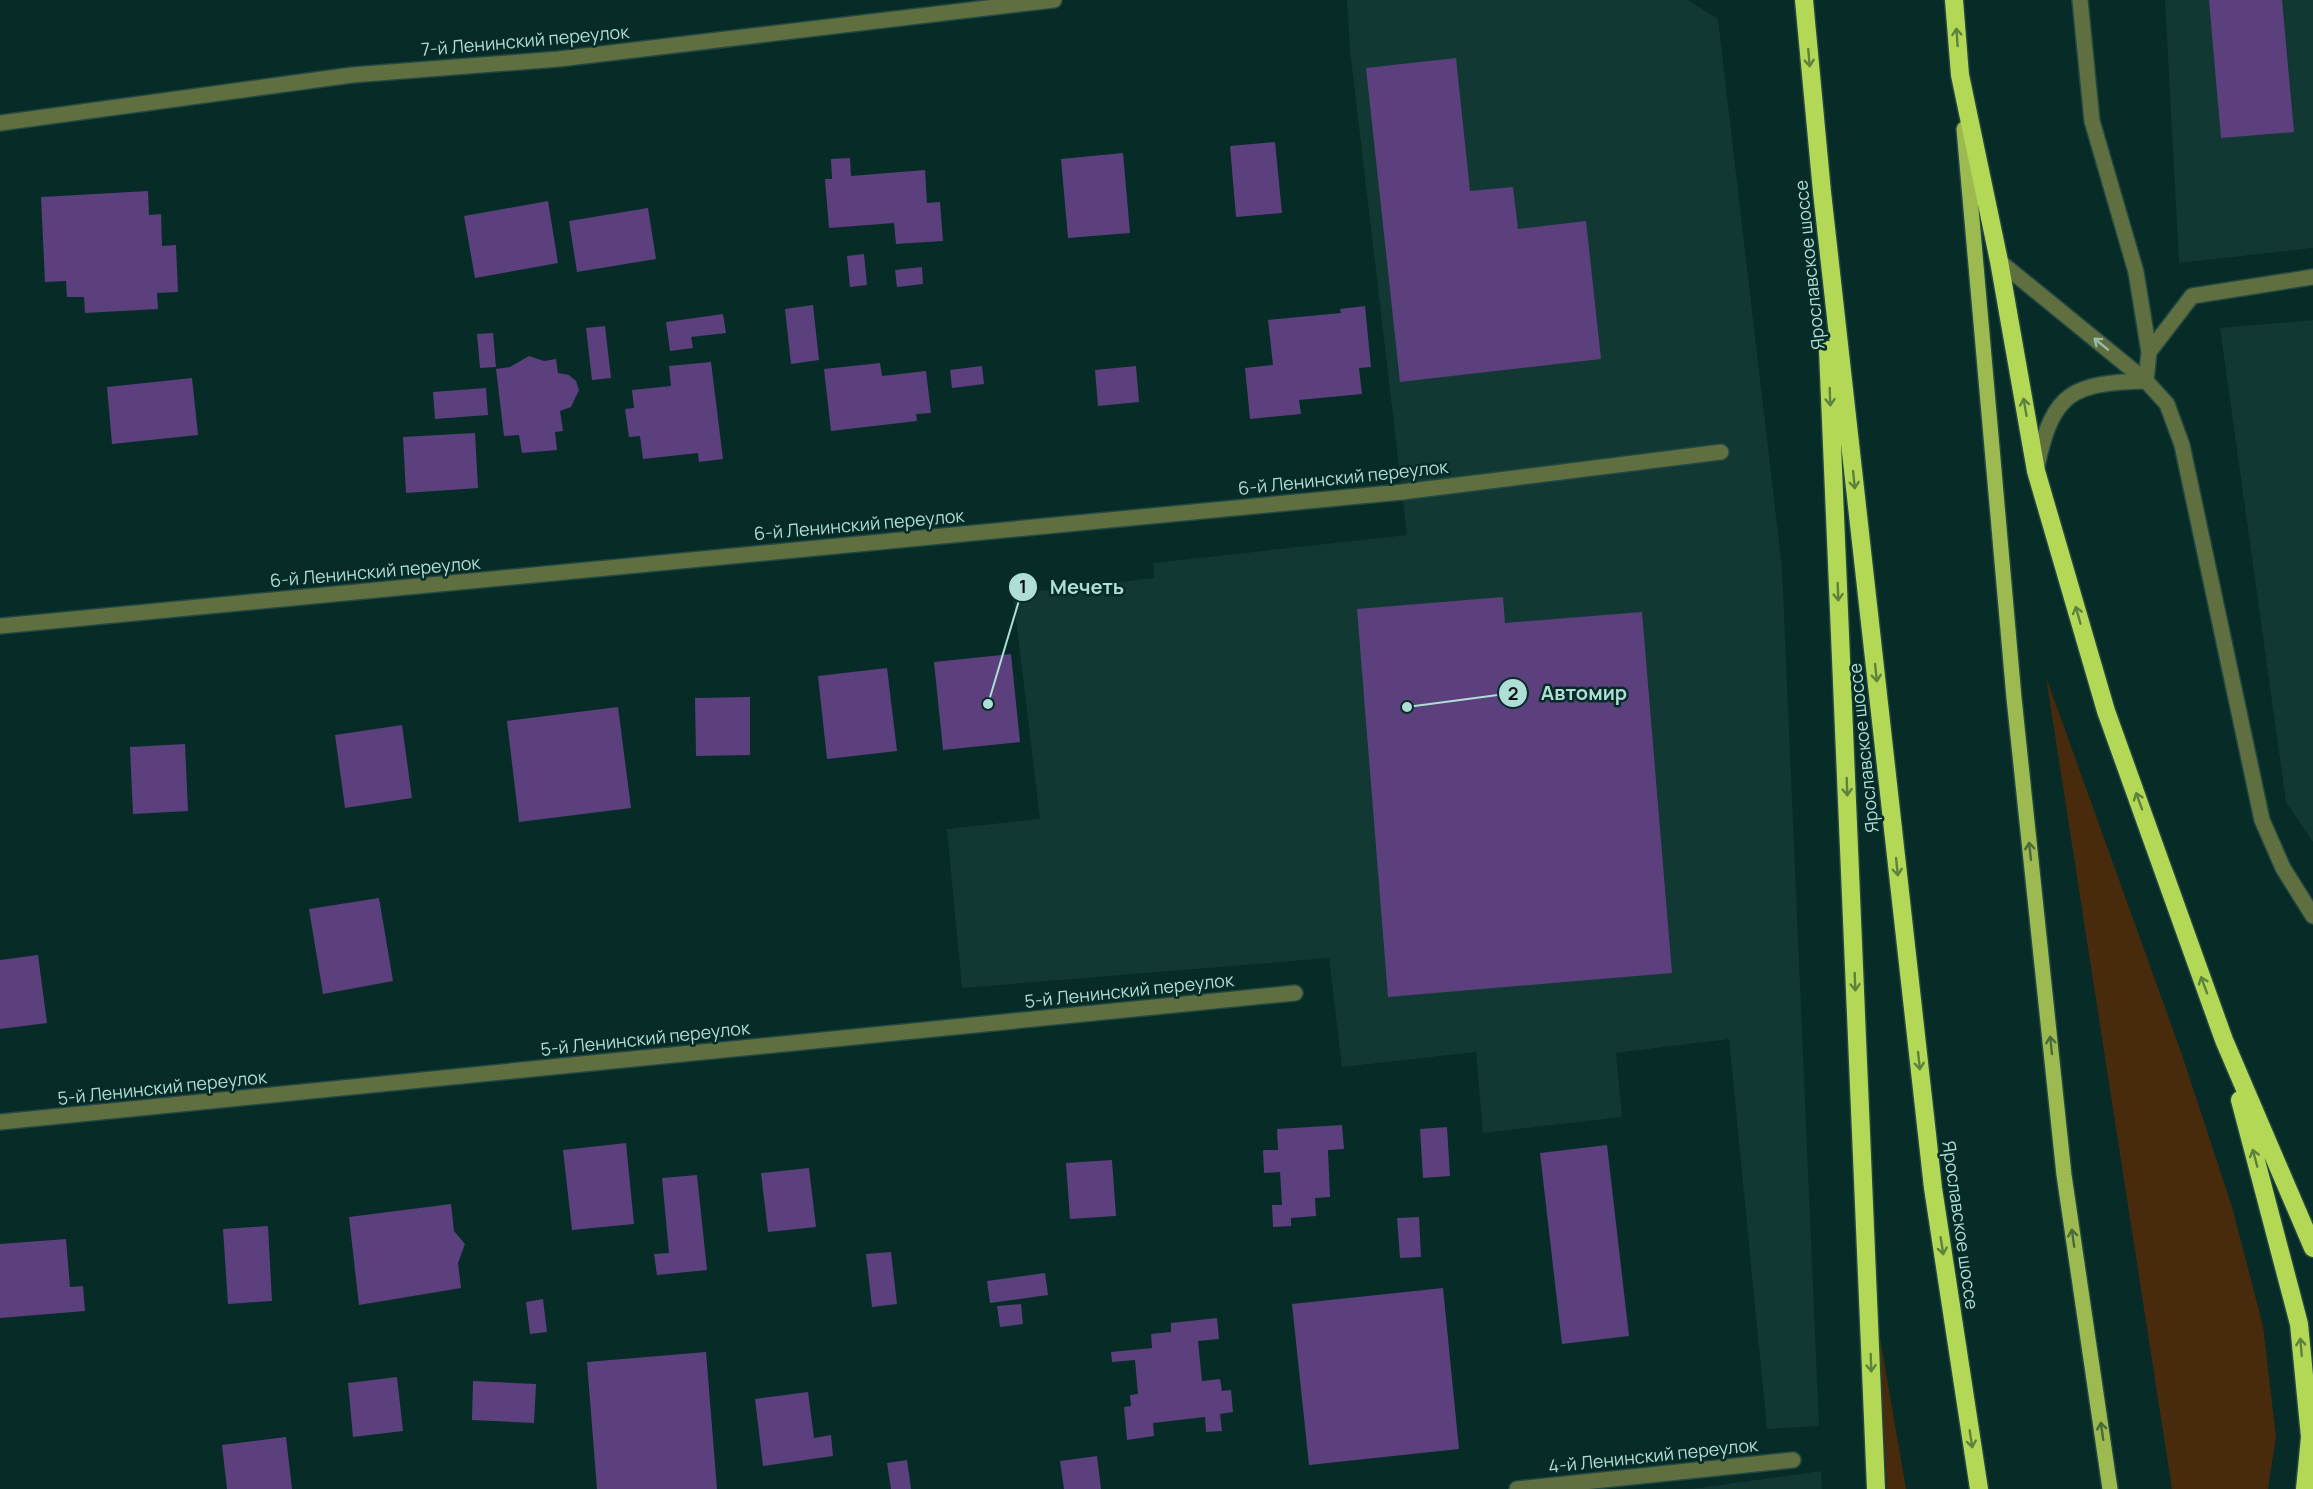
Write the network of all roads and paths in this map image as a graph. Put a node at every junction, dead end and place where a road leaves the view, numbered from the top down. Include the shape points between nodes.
1 (1054, 0) edge
2 (1804, 0) edge
3 (1954, 0) edge
4 (2080, 0) edge
5 (1960, 75) junction
6 (0, 123) edge
7 (1822, 192) junction
8 (2000, 261) junction
9 (2313, 278) edge
10 (2149, 352) junction
11 (2146, 381) junction
12 (1721, 452) dead end
13 (2036, 471) junction
14 (0, 626) edge
15 (2313, 916) edge
16 (1295, 993) dead end
17 (2224, 1040) junction
18 (0, 1122) edge
19 (2313, 1248) edge
20 (1793, 1460) dead end
21 (1516, 1489) edge
22 (1876, 1489) edge
23 (1979, 1489) edge
24 (2110, 1489) edge
25 (2305, 1489) edge

1 - 6 street, 7-й Ленинский переулок via 559,58 352,75
2 -> 7 highway, Ярославское шоссе
5 -> 3 highway
4 - 10 street via 2092,122 2136,272
5 - 8 highway
24 -> 5 main road via 2064,1175 2014,698
7 -> 22 highway
7 -> 23 highway, Ярославское шоссе via 1934,1188
11 -> 8 street
13 -> 8 highway
9 - 10 street via 2192,296
10 - 11 street
11 - 13 street via 2091,385 2074,392 2057,408 2048,426
11 - 15 street via 2167,404 2182,445 2262,820 2283,868
12 - 14 street, 6-й Ленинский переулок via 1402,492
17 -> 13 highway via 2106,711
16 - 18 street, 5-й Ленинский переулок
17 - 19 highway
25 -> 17 highway via 2310,1437 2299,1324
20 - 21 street, 4-й Ленинский переулок

